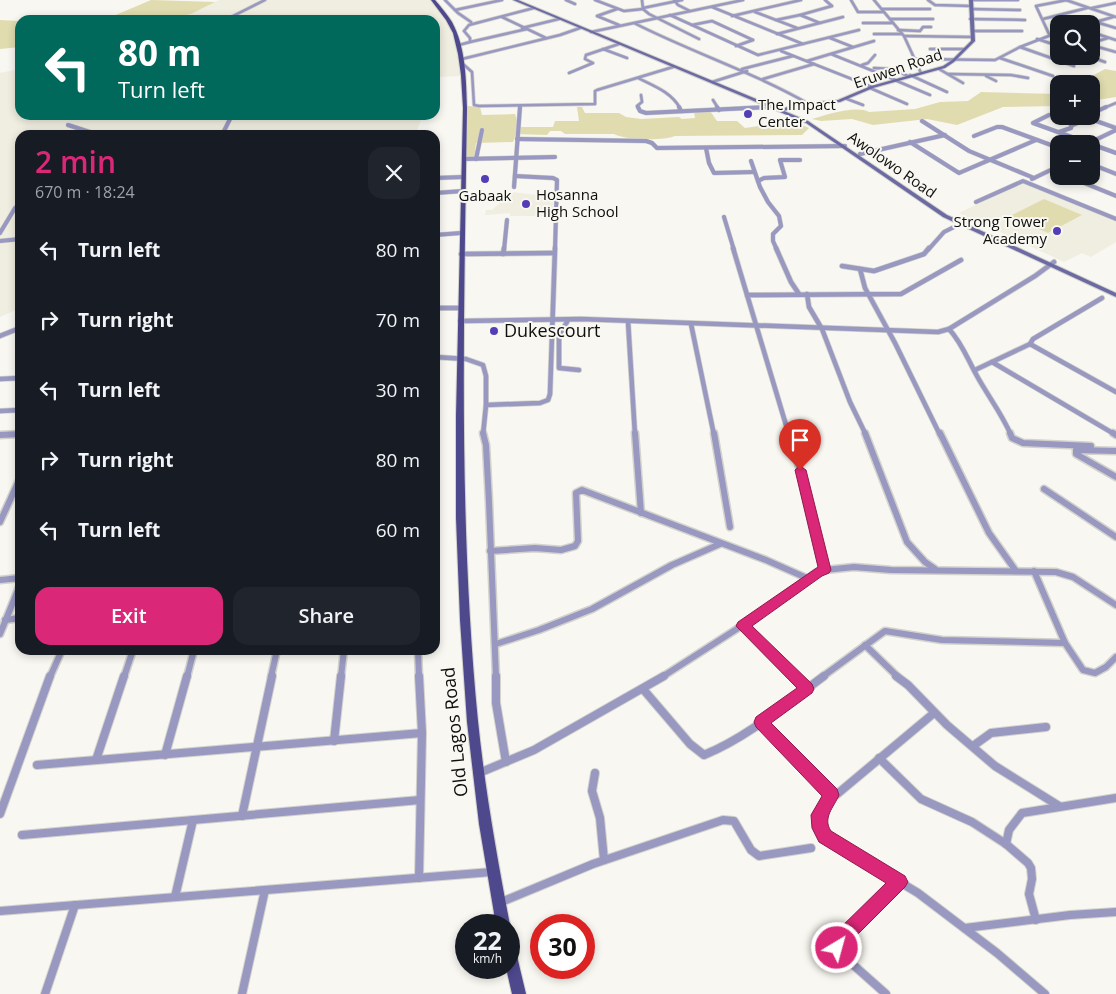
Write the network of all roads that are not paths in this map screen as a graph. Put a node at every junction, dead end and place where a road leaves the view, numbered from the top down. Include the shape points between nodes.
1 (260, 0) edge
2 (265, 0) edge
3 (434, 0) edge
4 (445, 0) edge
5 (474, 0) edge
6 (502, 0) edge
7 (516, 0) edge
8 (566, 0) edge
9 (595, 0) edge
10 (642, 0) edge
11 (682, 0) edge
12 (743, 0) edge
13 (799, 0) edge
14 (825, 0) edge
15 (851, 0) edge
16 (874, 0) edge
17 (928, 0) edge
18 (971, 0) edge
19 (1018, 0) edge
20 (1045, 0) edge
21 (1066, 0) edge
22 (674, 1) edge
23 (1052, 3) junction
24 (481, 4) junction
25 (575, 4) dead end
26 (1116, 4) edge
27 (711, 7) junction
28 (971, 7) junction
29 (534, 8) junction
30 (643, 8) junction
31 (1088, 8) junction
32 (617, 9) junction
33 (930, 9) dead end
34 (455, 10) junction
35 (1020, 10) dead end
36 (690, 11) junction
37 (883, 11) junction
38 (754, 12) junction
39 (233, 15) edge
40 (234, 15) edge
41 (670, 15) junction
42 (800, 15) junction
43 (732, 16) junction
44 (1115, 16) edge
45 (502, 17) junction
46 (843, 17) dead end
47 (655, 18) junction
48 (559, 19) junction
49 (890, 19) junction
50 (933, 19) dead end
51 (970, 19) junction
52 (1043, 19) junction
53 (775, 20) junction
54 (1024, 20) dead end
55 (1100, 21) edge
56 (471, 22) dead end
57 (634, 22) junction
58 (820, 23) junction
59 (863, 23) dead end
60 (893, 23) junction
61 (1100, 23) edge
62 (692, 25) junction
63 (620, 26) junction
64 (931, 27) dead end
65 (522, 28) junction
66 (580, 28) junction
67 (1116, 28) edge
68 (793, 29) junction
69 (527, 30) junction
70 (859, 30) dead end
71 (898, 30) junction
72 (972, 31) junction
73 (1022, 31) dead end
74 (592, 32) junction
75 (777, 34) junction
76 (874, 34) dead end
77 (1049, 34) joint
78 (903, 35) junction
79 (1100, 35) edge
80 (936, 36) junction
81 (973, 37) junction
82 (546, 38) junction
83 (829, 38) junction
84 (1109, 38) junction
85 (1037, 39) junction
86 (1116, 40) edge
87 (874, 41) dead end
88 (1100, 41) edge
89 (470, 42) junction
90 (942, 42) dead end
91 (1050, 43) edge
92 (619, 44) junction
93 (682, 44) junction
94 (803, 44) junction
95 (458, 45) junction
96 (736, 46) junction
97 (853, 47) junction
98 (1020, 47) junction
99 (1100, 47) edge
100 (603, 49) junction
101 (930, 49) dead end
102 (964, 49) junction
103 (781, 51) junction
104 (1116, 52) edge
105 (831, 54) junction
106 (875, 55) dead end
107 (794, 56) junction
108 (627, 58) dead end
109 (1000, 58) junction
110 (915, 59) junction
111 (1100, 60) edge
112 (463, 61) junction
113 (807, 61) junction
114 (953, 61) junction
115 (1105, 62) dead end
116 (814, 64) junction
117 (862, 65) junction
118 (1074, 66) dead end
119 (673, 68) junction
120 (874, 68) dead end
121 (880, 68) junction
122 (742, 69) junction
123 (939, 69) junction
124 (747, 72) junction
125 (569, 73) dead end
126 (885, 73) dead end
127 (921, 73) junction
128 (948, 74) junction
129 (985, 75) junction
130 (1050, 75) edge
131 (909, 76) junction
132 (638, 78) junction
133 (1028, 78) dead end
134 (763, 79) junction
135 (898, 81) junction
136 (712, 82) junction
137 (996, 82) dead end
138 (963, 83) dead end
139 (871, 88) junction
140 (948, 92) dead end
141 (930, 94) dead end
142 (641, 95) dead end
143 (847, 99) junction
144 (713, 100) dead end
145 (1116, 103) edge
146 (809, 104) junction
147 (907, 104) dead end
148 (863, 105) dead end
149 (520, 106) junction
150 (772, 108) junction
151 (719, 110) junction
152 (782, 110) junction
153 (1100, 110) edge
154 (681, 111) junction
155 (1048, 115) dead end
156 (806, 120) junction
157 (922, 121) dead end
158 (1100, 123) edge
159 (68, 125) dead end
160 (1072, 125) edge
161 (1116, 129) edge
162 (83, 130) edge
163 (482, 130) dead end
164 (1059, 132) junction
165 (944, 135) junction
166 (1067, 135) edge
167 (974, 136) dead end
168 (1100, 138) edge
169 (517, 139) junction
170 (1036, 140) junction
171 (910, 142) junction
172 (1050, 145) edge
173 (845, 146) junction
174 (1100, 147) edge
175 (706, 148) junction
176 (1116, 153) edge
177 (860, 154) junction
178 (515, 157) junction
179 (555, 157) dead end
180 (464, 159) junction
181 (476, 160) junction
182 (800, 160) dead end
183 (751, 161) dead end
184 (990, 161) junction
185 (1100, 168) edge
186 (1050, 170) edge
187 (754, 172) junction
188 (1116, 174) edge
189 (515, 176) junction
190 (464, 177) junction
191 (440, 178) edge
192 (1034, 178) junction
193 (758, 181) junction
194 (1026, 182) junction
195 (1090, 185) edge
196 (514, 187) dead end
197 (463, 191) junction
198 (440, 193) edge
199 (1116, 196) edge
200 (976, 202) dead end
201 (15, 208) edge
202 (724, 217) dead end
203 (1116, 219) edge
204 (507, 220) dead end
205 (962, 223) junction
206 (0, 233) edge
207 (461, 233) junction
208 (440, 235) edge
209 (15, 239) edge
210 (0, 241) edge
211 (554, 253) junction
212 (461, 254) junction
213 (503, 254) junction
214 (960, 260) dead end
215 (1052, 263) junction
216 (842, 266) dead end
217 (860, 269) junction
218 (1116, 293) edge
219 (799, 294) junction
220 (807, 294) junction
221 (868, 294) junction
222 (747, 295) junction
223 (1102, 298) dead end
224 (440, 308) edge
225 (460, 308) junction
226 (568, 320) junction
227 (460, 321) junction
228 (552, 321) junction
229 (628, 321) junction
230 (691, 324) junction
231 (756, 326) junction
232 (822, 329) junction
233 (948, 329) junction
234 (15, 330) edge
235 (888, 330) junction
236 (0, 336) edge
237 (1030, 344) junction
238 (440, 358) edge
239 (460, 360) junction
240 (992, 362) junction
241 (579, 370) dead end
242 (975, 370) junction
243 (15, 378) edge
244 (0, 379) edge
245 (1116, 392) edge
246 (486, 405) junction
247 (15, 410) edge
248 (0, 411) edge
249 (15, 434) edge
250 (0, 435) edge
251 (1116, 435) edge
252 (1090, 446) dead end
253 (1116, 451) edge
254 (1116, 477) edge
255 (1044, 489) dead end
256 (15, 494) edge
257 (641, 513) junction
258 (0, 522) edge
259 (730, 527) dead end
260 (1116, 537) edge
261 (720, 544) junction
262 (490, 551) junction
263 (825, 570) junction
264 (936, 570) junction
265 (1016, 571) junction
266 (1034, 571) junction
267 (15, 578) edge
268 (809, 579) junction
269 (0, 580) edge
270 (15, 598) edge
271 (1116, 605) edge
272 (15, 619) edge
273 (6, 620) junction
274 (742, 626) junction
275 (0, 634) edge
276 (496, 644) junction
277 (1065, 644) junction
278 (865, 645) junction
279 (60, 655) edge
280 (131, 655) edge
281 (193, 655) edge
282 (276, 655) edge
283 (343, 655) edge
284 (418, 655) edge
285 (1116, 657) edge
286 (643, 688) junction
287 (807, 689) junction
288 (934, 713) junction
289 (761, 722) junction
290 (1046, 727) dead end
291 (422, 733) junction
292 (334, 741) junction
293 (973, 746) junction
294 (256, 747) junction
295 (165, 755) junction
296 (879, 758) junction
297 (96, 760) junction
298 (506, 762) junction
299 (37, 765) dead end
300 (595, 773) dead end
301 (477, 774) junction
302 (831, 795) junction
303 (1116, 798) edge
304 (420, 800) junction
305 (1059, 806) junction
306 (0, 814) edge
307 (242, 816) junction
308 (193, 820) junction
309 (22, 835) dead end
310 (1006, 844) junction
311 (811, 848) dead end
312 (604, 860) junction
313 (492, 872) junction
314 (419, 878) junction
315 (899, 882) junction
316 (265, 890) junction
317 (175, 897) junction
318 (499, 903) junction
319 (75, 905) junction
320 (0, 911) edge
321 (1116, 912) edge
322 (501, 914) edge
323 (1036, 920) junction
324 (965, 928) junction
325 (515, 979) edge
326 (45, 994) edge
327 (242, 994) edge
328 (519, 994) edge
329 (886, 994) edge
330 (1045, 994) edge

1 - 39 street
2 - 40 street
3 - 95 main road, Old Lagos Road via 451,24
4 - 34 street
5 - 24 street
6 - 24 street
7 - 29 main road, Awolowo Road
7 - 74 main road, Awolowo Road
8 - 25 street
9 - 32 street
10 - 30 street
11 - 22 street
12 - 27 street
13 - 38 street
14 - 42 street via 832,6
15 - 37 street via 858,12
16 - 37 street
17 - 28 street via 935,5
18 - 19 street
18 - 28 main road
20 - 23 street
21 - 23 street
21 - 31 street
22 - 30 street
22 - 36 street
23 - 52 street via 1036,6
24 - 34 street
26 - 31 street
27 - 36 street
27 - 43 street
28 - 35 street
28 - 51 main road
29 - 45 street
29 - 48 main road, Awolowo Road
30 - 32 street
30 - 47 street
31 - 44 street
31 - 52 street
32 - 63 street via 597,16
33 - 37 street
34 - 56 street
36 - 41 street
37 - 49 street
38 - 43 street
38 - 53 street
41 - 47 street
41 - 62 street
42 - 53 street
42 - 58 street
43 - 75 street
44 - 55 street
45 - 65 street
45 - 89 street via 469,25 464,31
46 - 58 street
47 - 57 street
47 - 93 street via 699,39
48 - 65 street
48 - 66 main road, Awolowo Road
49 - 50 street
49 - 60 street
51 - 54 street
51 - 72 main road
52 - 77 street
53 - 68 street
57 - 63 street
57 - 93 street
58 - 68 street
59 - 60 street
60 - 71 street
61 - 67 street
62 - 96 street
62 - 96 street via 712,21 753,40
63 - 74 street
64 - 71 street
65 - 69 street
66 - 74 main road, Awolowo Road
66 - 82 street
68 - 75 street
69 - 82 street
69 - 89 street
70 - 83 street
71 - 78 street
72 - 73 street
72 - 81 main road
74 - 92 main road, Awolowo Road
74 - 136 main road, Awolowo Road
75 - 94 street
76 - 78 street
77 - 85 street
78 - 80 street
78 - 110 street
79 - 84 street
80 - 81 street
80 - 90 street
81 - 102 main road, Eruwen Road
82 - 112 street
83 - 94 street
83 - 97 street
84 - 86 street
84 - 88 street
85 - 91 street
85 - 98 street
87 - 97 street
89 - 95 street
92 - 100 street
92 - 119 main road, Awolowo Road
93 - 122 street
94 - 103 street
95 - 112 main road, Old Lagos Road
96 - 103 street via 758,55
97 - 105 street
98 - 109 street
98 - 118 street
99 - 104 street
100 - 108 street
100 - 125 street via 585,56 584,59 592,64
101 - 102 street
102 - 114 main road, Eruwen Road
103 - 107 street
105 - 113 street
105 - 117 street
106 - 117 street via 868,64
107 - 113 street
107 - 122 street
109 - 114 street
109 - 130 street
110 - 114 street
110 - 127 street
111 - 115 street
112 - 149 street via 472,72 476,106
112 - 180 main road, Old Lagos Road
113 - 116 street
114 - 123 main road, Eruwen Road
116 - 134 street
116 - 139 street
117 - 135 street
119 - 132 street
119 - 150 main road, Awolowo Road
120 - 121 street
121 - 126 street
121 - 131 street
122 - 124 street
123 - 127 main road, Eruwen Road
123 - 128 street
124 - 134 street
124 - 136 street
127 - 131 main road, Eruwen Road
128 - 129 street
128 - 138 street
129 - 133 street
129 - 137 street
131 - 135 main road, Eruwen Road
131 - 140 street
132 - 149 street via 595,91 595,104
132 - 154 street via 672,97
134 - 146 street
135 - 139 main road, Eruwen Road
135 - 141 street
136 - 152 main road, Awolowo Road
139 - 143 main road, Eruwen Road
139 - 147 street
142 - 154 street via 642,102 637,106 640,111
143 - 146 main road, Eruwen Road
143 - 148 street
144 - 151 street
145 - 153 street
146 - 152 main road, Eruwen Road
149 - 169 street
150 - 151 street
150 - 156 main road, Awolowo Road
151 - 154 street
152 - 156 main road, Awolowo Road
155 - 164 street via 1033,123
156 - 173 main road, Awolowo Road
156 - 177 main road, Awolowo Road
157 - 165 street
158 - 161 street
159 - 162 street
160 - 164 street
161 - 168 street
163 - 181 street
164 - 166 street
165 - 171 street
165 - 184 street
167 - 170 street via 999,127
169 - 175 street via 624,140 650,142 657,148
169 - 178 street
170 - 172 street
170 - 184 street
171 - 177 street
171 - 184 street via 955,172
173 - 175 street
173 - 205 main road, Awolowo Road via 936,210
174 - 176 street
175 - 187 street via 714,173
177 - 215 main road, Awolowo Road via 940,209
178 - 179 street
178 - 181 street
178 - 189 street
180 - 181 street
180 - 190 main road, Old Lagos Road
182 - 193 street via 780,160 785,177
183 - 187 street
184 - 192 street
185 - 188 street
186 - 192 street
187 - 193 street
189 - 196 street
189 - 211 street via 557,180
190 - 191 street
190 - 197 main road, Old Lagos Road
192 - 194 street
193 - 219 street via 781,218 782,226 774,234 773,241 790,282
194 - 200 street via 1020,181
194 - 203 street
195 - 199 street
197 - 198 street
197 - 207 main road, Old Lagos Road
201 - 206 street
202 - 222 street
204 - 213 street
205 - 215 main road, Awolowo Road
205 - 217 street via 944,232 924,254 874,270
207 - 208 street
207 - 212 main road, Old Lagos Road
209 - 210 street
211 - 213 street
211 - 228 street
212 - 213 street
212 - 225 main road, Old Lagos Road
214 - 221 street via 906,292
215 - 218 main road, Awolowo Road
215 - 233 street
216 - 217 street
217 - 221 street
219 - 220 street
219 - 222 street
220 - 221 street
220 - 232 street via 809,307
221 - 235 street
222 - 231 street
223 - 237 street via 1033,339
224 - 225 street
225 - 227 main road, Old Lagos Road
226 - 228 street
226 - 229 street
226 - 241 street via 558,337 559,368
227 - 228 street
227 - 239 main road, Old Lagos Road
228 - 246 street via 548,400
229 - 230 street
229 - 257 street
230 - 231 street
230 - 259 street via 708,396
231 - 232 street
231 - 263 street via 805,487
232 - 235 street
232 - 264 street via 907,542
233 - 235 street via 932,332
233 - 242 street via 958,339
234 - 236 street
235 - 265 street via 989,533
237 - 240 street
237 - 245 street
238 - 239 street
239 - 246 street via 483,365
239 - 301 main road, Old Lagos Road via 462,602
240 - 242 street
240 - 251 street
242 - 252 street via 1017,442
243 - 244 street
246 - 262 street via 483,433
247 - 248 street
249 - 250 street
253 - 254 street via 1076,450 1076,454
255 - 260 street
256 - 258 street
257 - 261 street
257 - 262 street via 589,491 578,490 578,541 575,546 560,550
261 - 268 street
261 - 276 street via 672,565 592,609
262 - 276 street
263 - 264 street via 873,567
263 - 268 street
264 - 265 street
265 - 266 street
266 - 271 street via 1073,577
266 - 277 street
267 - 269 street
268 - 274 street
270 - 273 street
272 - 273 street
273 - 275 street
274 - 286 street
274 - 287 street
276 - 298 street via 496,703
277 - 278 street via 942,640 885,631
277 - 285 street via 1076,663 1088,672 1101,671
278 - 287 street
278 - 288 street
279 - 306 street
280 - 297 street
281 - 295 street
282 - 294 street
283 - 292 street
284 - 291 street
286 - 289 street via 690,744 704,755
286 - 298 street via 534,750
287 - 289 street
288 - 293 street
288 - 296 street
289 - 302 street
290 - 293 street via 991,732
291 - 292 street
291 - 304 street
292 - 294 street
293 - 305 street via 995,766
294 - 295 street
294 - 307 street
295 - 297 street
296 - 302 street via 836,795
296 - 310 street via 920,799 972,822
297 - 299 street
298 - 301 street
300 - 312 street via 593,794 600,818
301 - 313 main road, Old Lagos Road
302 - 315 street via 818,821 825,837
303 - 305 street
304 - 307 street
304 - 314 street
305 - 310 street via 1018,815 1008,830
307 - 308 street
308 - 309 street
308 - 317 street
310 - 323 street via 1031,868 1029,894
311 - 312 street via 768,856 756,855 739,827 728,819
312 - 318 street
313 - 314 street
313 - 318 main road, Old Lagos Road
314 - 316 street
315 - 324 street
315 - 329 street via 838,942 837,948
316 - 317 street
316 - 327 street
317 - 319 street
318 - 322 main road, Old Lagos Road
319 - 320 street
319 - 326 street
321 - 323 street
323 - 324 street
324 - 330 street
325 - 328 main road

